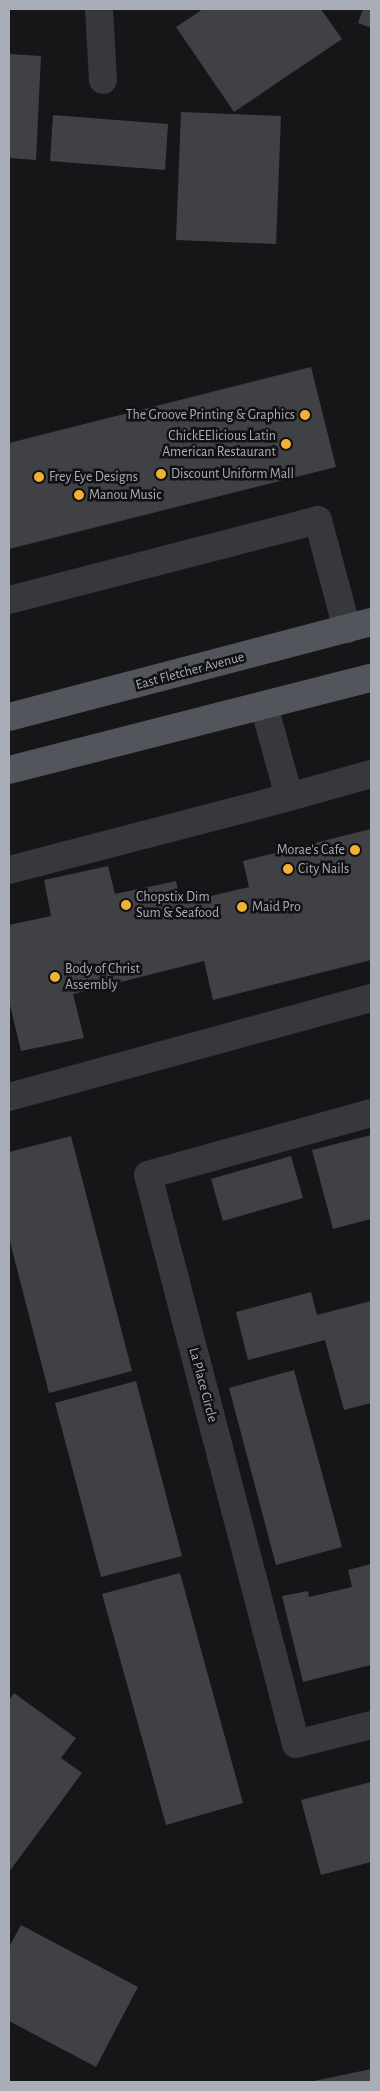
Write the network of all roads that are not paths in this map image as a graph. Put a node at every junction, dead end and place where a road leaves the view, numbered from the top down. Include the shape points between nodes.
1 (99, 9) edge
2 (103, 80) dead end
3 (9, 600) edge
4 (359, 626) edge
5 (371, 678) edge
6 (264, 706) junction
7 (9, 716) edge
8 (9, 770) edge
9 (371, 774) edge
10 (289, 797) junction
11 (9, 870) edge
12 (371, 998) edge
13 (9, 1097) edge
14 (371, 1113) edge
15 (371, 1725) edge

1 - 2 street
3 - 4 street via 318,520
4 - 7 main road, East Fletcher Avenue
5 - 6 main road
6 - 8 main road
6 - 10 street
9 - 10 street
10 - 11 street
12 - 13 street
14 - 15 street, La Place Circle via 148,1175 296,1744

